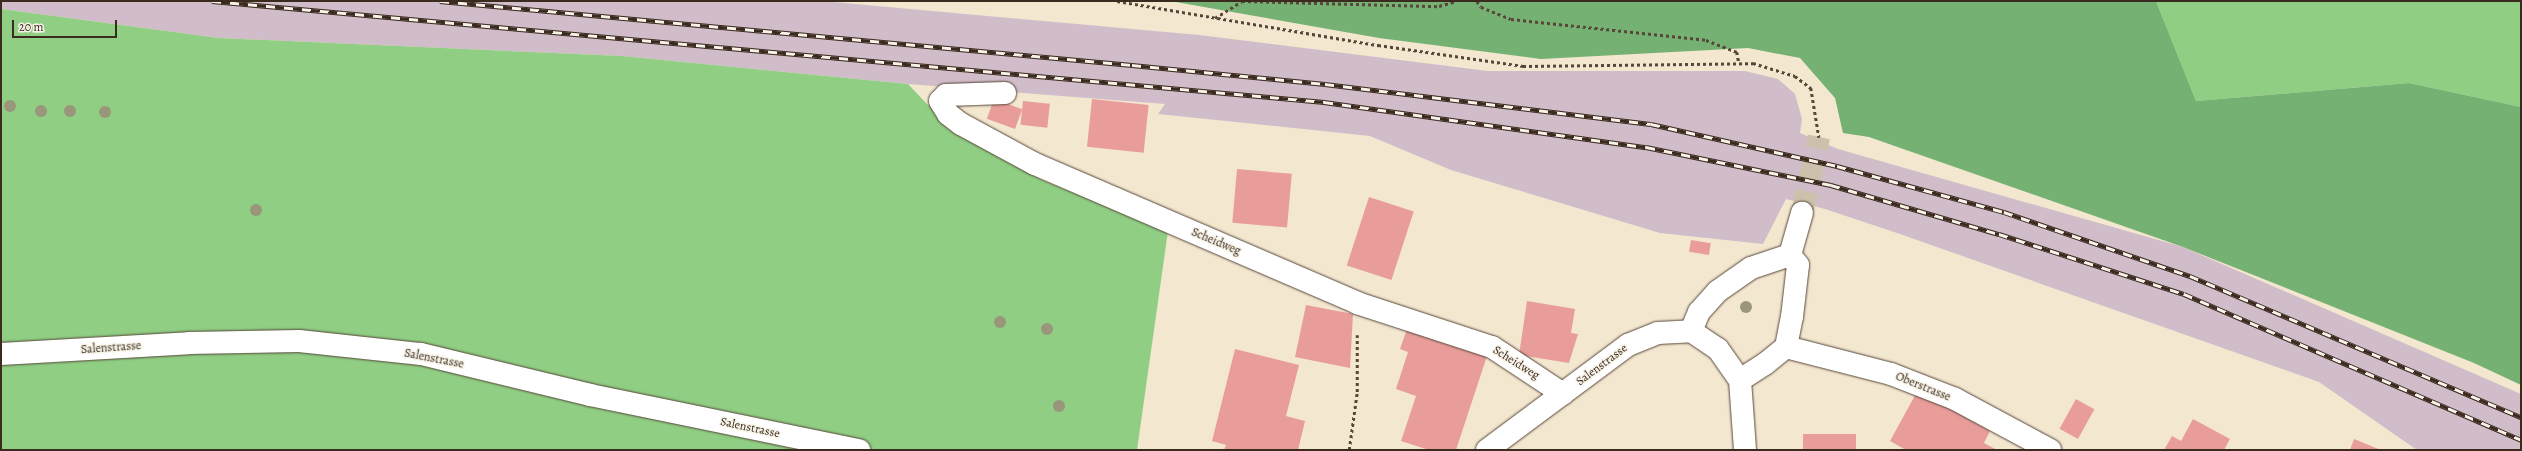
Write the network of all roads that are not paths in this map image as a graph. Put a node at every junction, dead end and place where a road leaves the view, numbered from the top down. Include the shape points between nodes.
1 (1005, 93) dead end
2 (1802, 213) tunnel mouth
3 (1790, 255) junction
4 (1691, 331) junction
5 (1786, 347) junction
6 (1, 354) edge
7 (1740, 380) junction
8 (1563, 394) junction
9 (859, 450) edge
10 (1488, 450) edge
11 (1745, 450) edge
12 (2050, 450) edge

1 - 8 street, Scheidweg via 946,95 940,101 948,114 961,124 1036,164 1357,303 1492,347
2 - 3 street
3 - 4 street via 1751,268 1718,291 1698,312
3 - 5 street via 1798,265
4 - 7 street via 1718,349
4 - 8 street, Salenstrasse via 1658,333 1628,345
5 - 7 street
5 - 12 street, Oberstrasse via 1898,377 1955,400
6 - 9 street, Salenstrasse via 189,343 299,341 421,354 590,395
7 - 11 street
8 - 10 street, Salenstrasse

